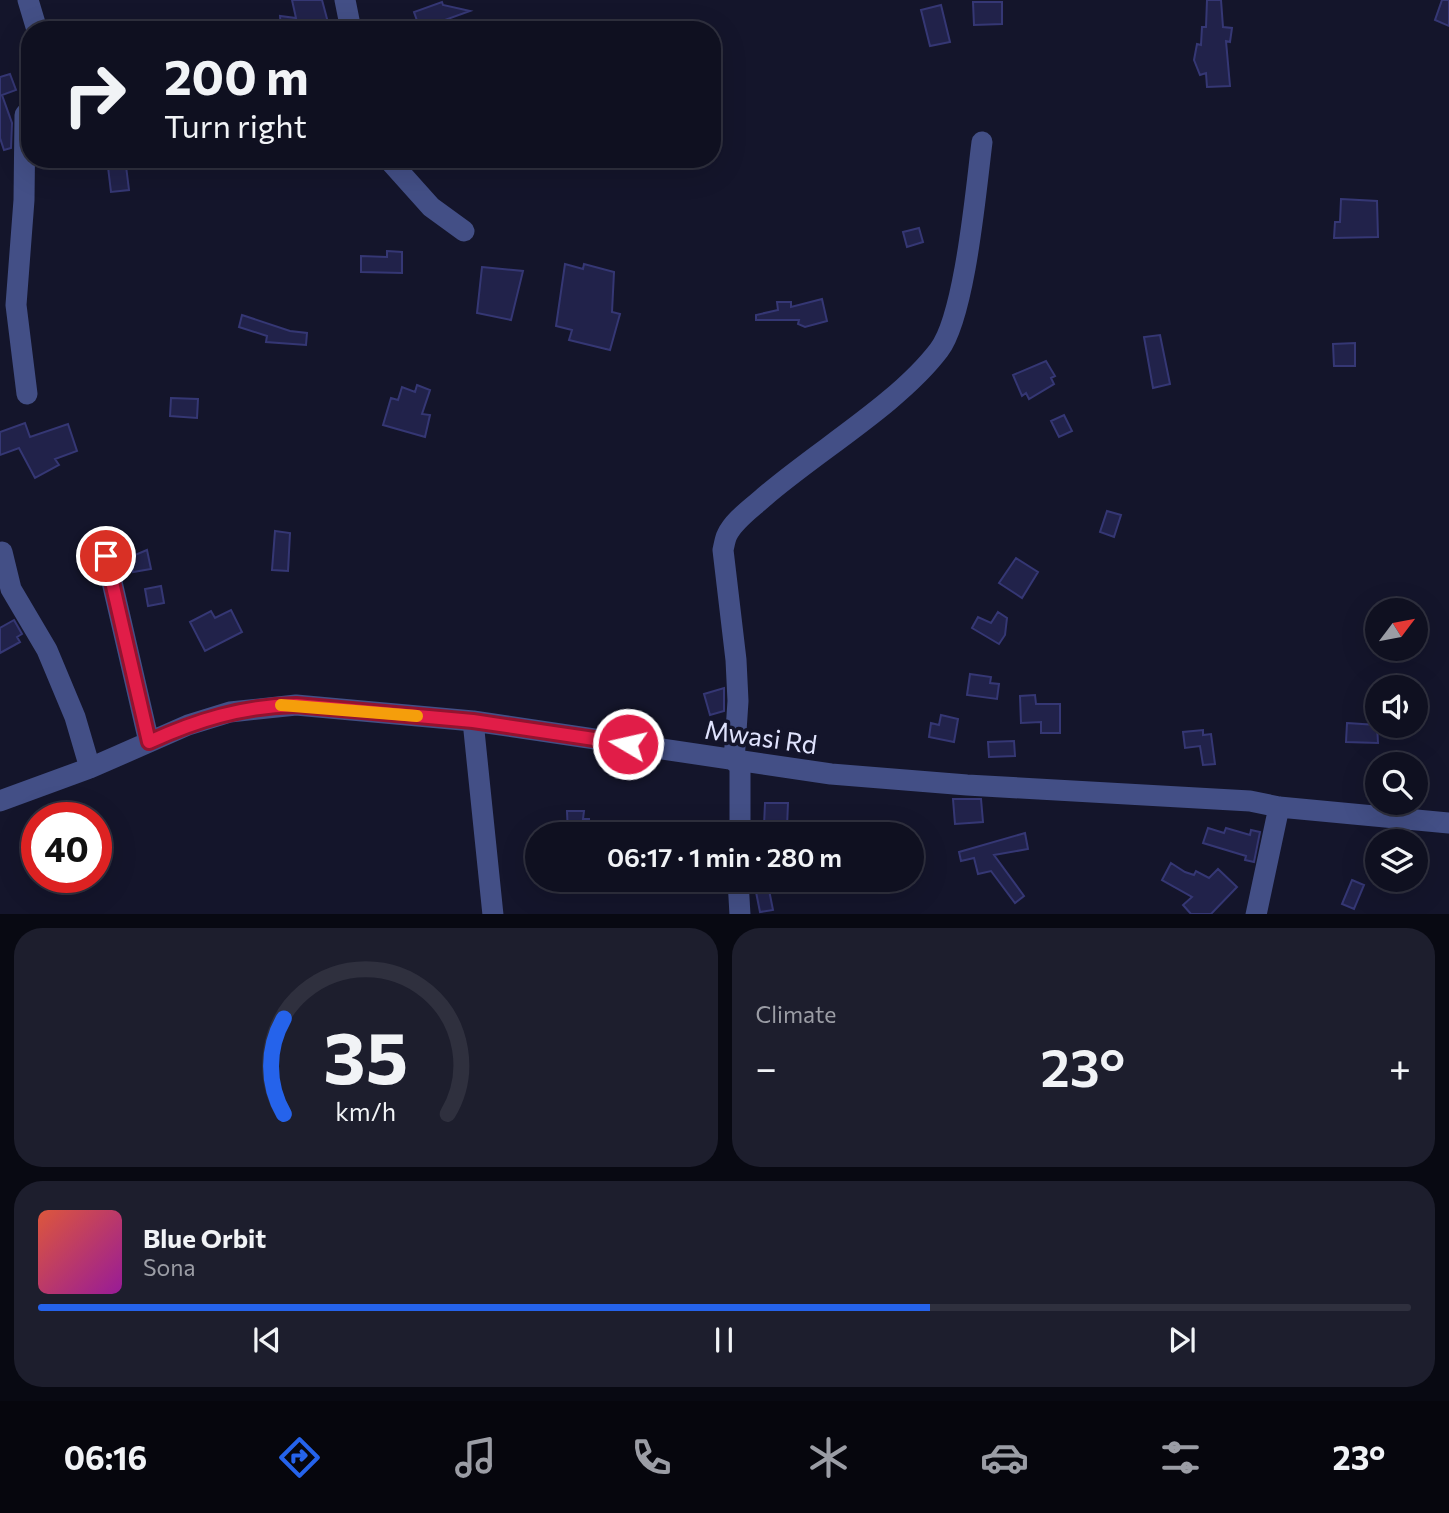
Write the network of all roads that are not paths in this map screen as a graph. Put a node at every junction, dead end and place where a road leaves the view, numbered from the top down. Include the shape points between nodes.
1 (28, 0) edge
2 (345, 0) edge
3 (34, 21) edge
4 (349, 21) edge
5 (982, 142) dead end
6 (24, 168) edge
7 (396, 168) edge
8 (464, 232) dead end
9 (27, 394) dead end
10 (2, 552) edge
11 (106, 556) dead end
12 (473, 721) junction
13 (149, 742) junction
14 (737, 761) junction
15 (90, 768) junction
16 (0, 801) edge
17 (1279, 807) junction
18 (739, 822) edge
19 (1449, 823) edge
20 (739, 892) edge
21 (493, 914) edge
22 (740, 914) edge
23 (1256, 914) edge

1 - 3 street
2 - 4 street
5 - 14 street via 953,321 940,349 727,534 723,550 738,701
6 - 9 street via 16,277
7 - 8 street via 431,207
10 - 15 street via 11,589 47,650
11 - 13 street
12 - 13 street, Mwasi Rd via 268,705 209,718
12 - 14 street, Mwasi Rd
12 - 21 street
13 - 15 street, Mwasi Rd
14 - 17 street, Mwasi Rd via 912,781
14 - 18 street
15 - 16 street, Mwasi Rd
17 - 19 street, Mwasi Rd
17 - 23 street
20 - 22 street

